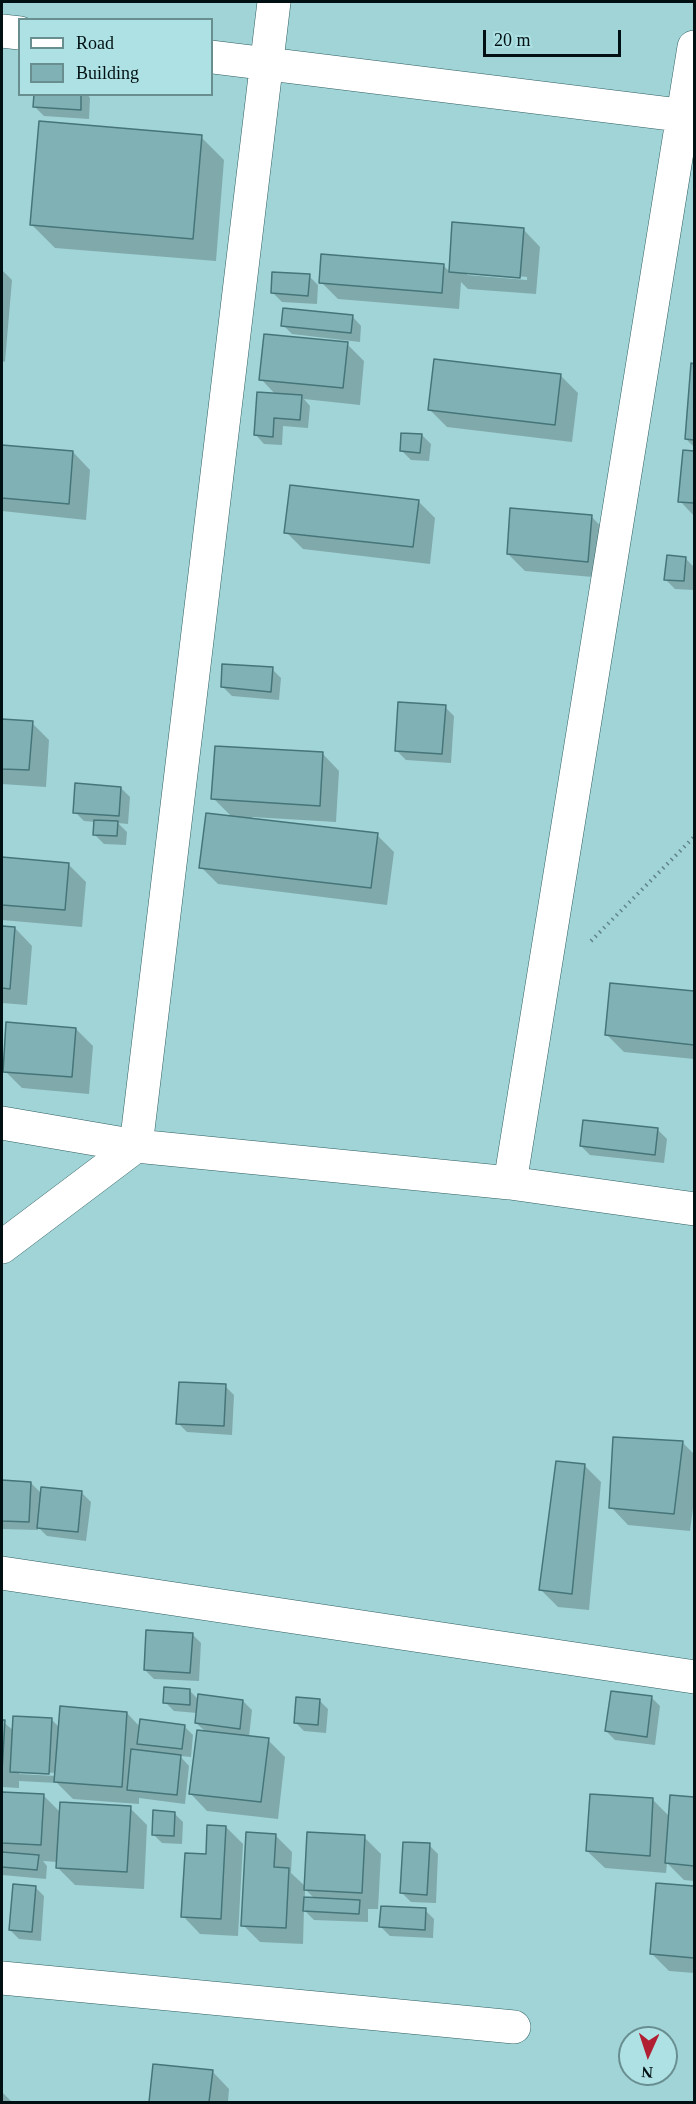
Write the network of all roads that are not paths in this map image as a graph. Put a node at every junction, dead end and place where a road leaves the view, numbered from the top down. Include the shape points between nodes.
1 (274, 2) edge
2 (2, 31) edge
3 (18, 33) edge
4 (694, 47) edge
5 (213, 57) edge
6 (265, 63) junction
7 (689, 116) edge
8 (2, 1123) edge
9 (136, 1146) junction
10 (510, 1183) junction
11 (694, 1209) edge
12 (2, 1247) edge
13 (2, 1573) edge
14 (694, 1677) edge
15 (2, 1978) edge
16 (514, 2027) dead end

1 - 6 street
2 - 3 street
4 - 7 street
5 - 6 street
6 - 7 street
6 - 9 street
7 - 10 street
8 - 9 street
9 - 10 street
9 - 12 street
10 - 11 street
13 - 14 street
15 - 16 street

